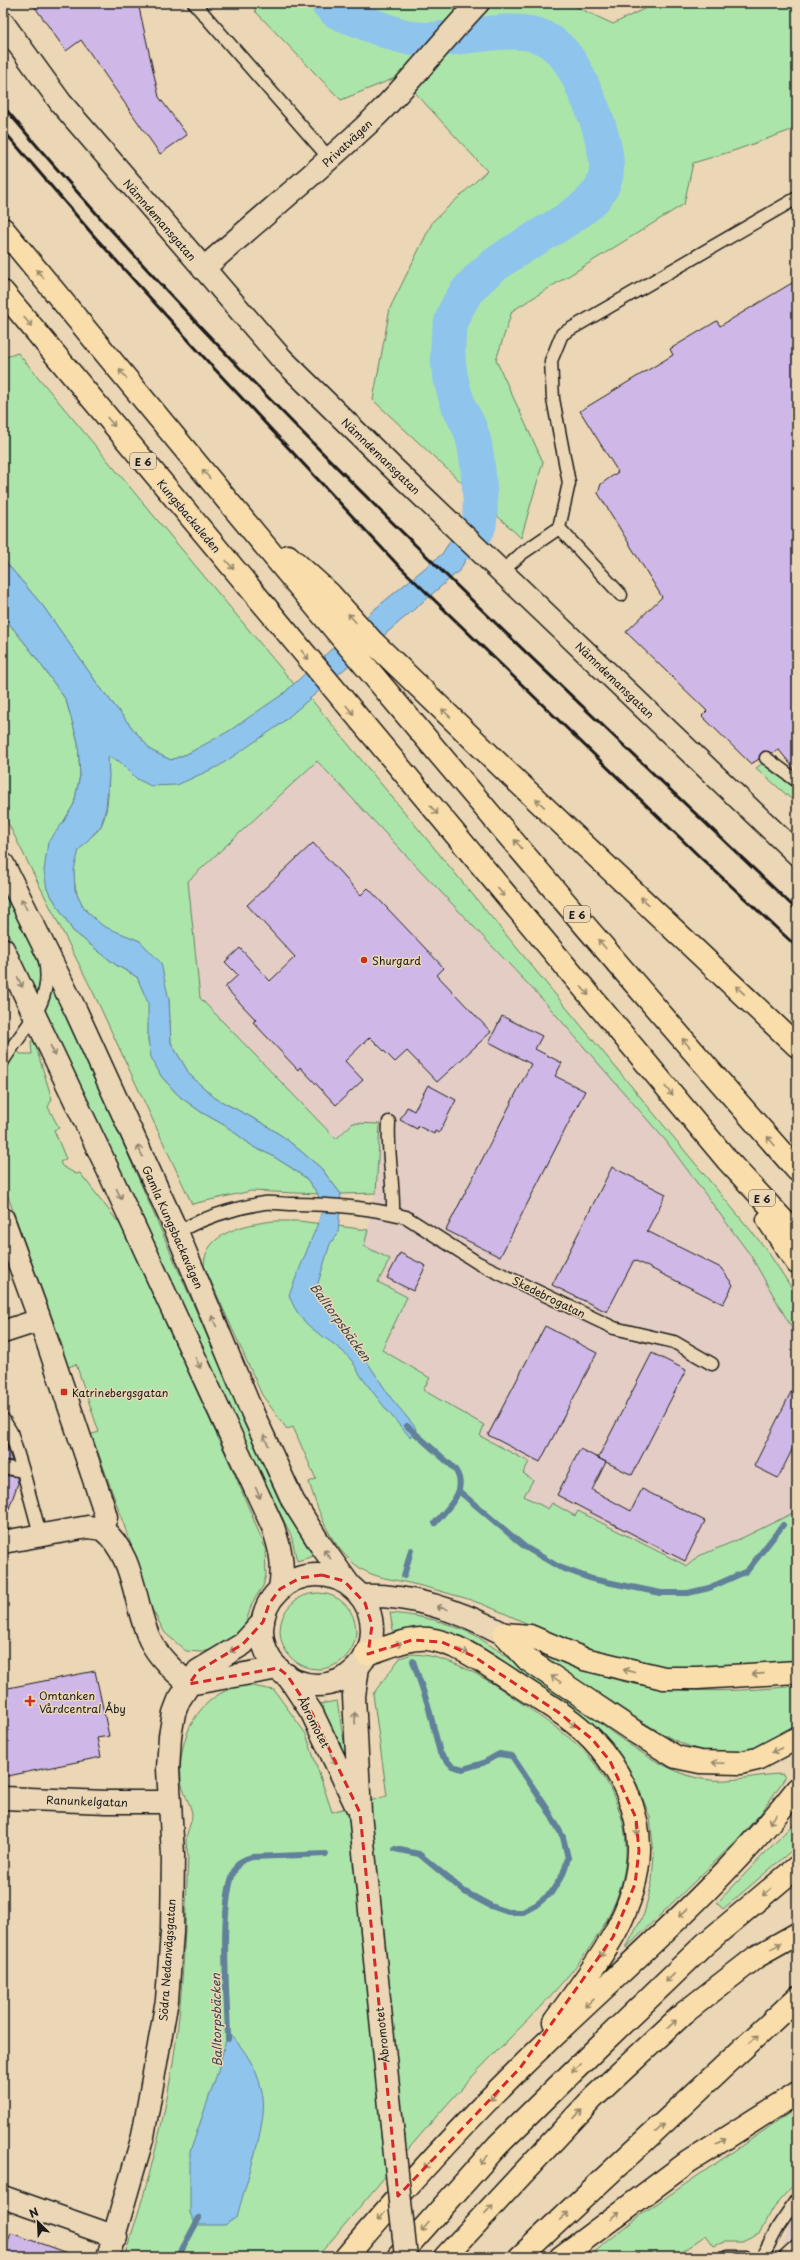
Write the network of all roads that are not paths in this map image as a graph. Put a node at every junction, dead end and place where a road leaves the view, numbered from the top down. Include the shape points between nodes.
1 (194, 3) edge
2 (476, 5) edge
3 (3, 23) edge
4 (330, 159) junction
5 (797, 198) edge
6 (8, 235) edge
7 (203, 269) junction
8 (3, 292) edge
9 (559, 528) junction
10 (502, 572) junction
11 (621, 595) dead end
12 (366, 650) junction
13 (766, 758) dead end
14 (797, 781) edge
15 (797, 854) edge
16 (3, 864) edge
17 (41, 939) junction
18 (3, 949) edge
19 (36, 1016) junction
20 (797, 1046) edge
21 (3, 1061) edge
22 (389, 1122) dead end
23 (728, 1161) junction
24 (797, 1170) edge
25 (393, 1214) junction
26 (3, 1219) edge
27 (177, 1232) junction
28 (797, 1235) edge
29 (797, 1263) edge
30 (40, 1320) junction
31 (3, 1332) edge
32 (712, 1364) dead end
33 (3, 1419) edge
34 (3, 1468) edge
35 (23, 1471) junction
36 (102, 1529) junction
37 (40, 1534) junction
38 (3, 1542) edge
39 (280, 1589) junction
40 (356, 1591) junction
41 (263, 1622) junction
42 (504, 1634) junction
43 (362, 1661) junction
44 (283, 1672) junction
45 (797, 1672) edge
46 (189, 1684) junction
47 (797, 1738) edge
48 (797, 1789) edge
49 (3, 1798) edge
50 (170, 1802) junction
51 (360, 1813) junction
52 (797, 1867) edge
53 (797, 1934) edge
54 (797, 1998) edge
55 (520, 2068) junction
56 (797, 2093) edge
57 (3, 2197) edge
58 (797, 2199) edge
59 (116, 2236) junction
60 (797, 2245) edge
61 (528, 2252) edge
62 (108, 2257) edge
63 (346, 2257) edge
64 (398, 2257) edge
65 (406, 2257) edge
66 (445, 2257) edge
67 (561, 2257) edge
68 (727, 2257) edge
69 (745, 2257) edge
70 (762, 2257) edge
71 (784, 2257) edge

1 - 4 lane
2 - 4 street, Privatvägen via 432,57 373,119
3 - 7 street, Nämndemansgatan via 61,103
4 - 7 street, Privatvägen
5 - 9 lane via 562,334 551,361 553,399 569,483
12 -> 6 highway, E 6 via 323,600 231,504
7 - 10 street, Nämndemansgatan via 281,358
8 -> 23 highway, Kungsbackaleden / E 6
9 - 10 lane via 521,554
9 - 11 lane
10 - 15 street, Nämndemansgatan
20 -> 12 highway via 499,765
24 -> 12 highway, E 6 via 705,1065
13 - 14 lane
17 -> 16 street, Gamla Kungsbackavägen
17 - 19 lane via 47,972 46,988
27 -> 17 street, Gamla Kungsbackavägen
18 -> 19 street
19 - 21 lane
19 -> 39 street via 273,1527 282,1552
22 - 25 lane via 389,1157 394,1188
23 - 28 highway, E 6
23 - 29 highway
25 - 27 lane, Skedebrogatan via 344,1206 265,1203 213,1217
25 - 32 lane, Skedebrogatan via 406,1217 478,1263 614,1328 674,1342
26 - 30 street
40 -> 27 street, Gamla Kungsbackavägen via 320,1544 293,1501
30 - 31 street
30 - 36 street via 104,1510 106,1517
33 - 35 lane via 11,1432
34 - 35 lane
35 - 37 lane
36 - 37 street via 88,1527
36 - 46 street via 116,1543 127,1565 150,1641
37 - 38 street
39 - 40 street, Åbromotet via 300,1578 314,1575 337,1578
39 - 41 street, Åbromotet via 269,1604
42 -> 40 street via 468,1616 428,1604
40 - 43 street, Åbromotet via 369,1610 372,1625 371,1640
41 - 44 street, Åbromotet via 265,1646
41 -> 46 street, Södra Nedanvägsgatan via 243,1644 198,1671
45 -> 42 highway via 664,1678 584,1659 530,1636
47 -> 42 highway via 757,1759 740,1762 707,1762 676,1757 528,1660
43 - 44 street, Åbromotet via 342,1678 324,1684 305,1683
51 -> 43 street, Åbromotet via 354,1696
43 -> 55 highway via 412,1640 426,1639 442,1642 473,1656 558,1712 592,1739 610,1761 626,1789 636,1818 639,1851 635,1884 625,1914 588,1974
44 - 46 street
44 -> 51 street, Åbromotet via 312,1713
46 - 50 street, Södra Nedanvägsgatan via 174,1713 170,1736
48 -> 55 highway via 742,1855 706,1892
49 - 50 street, Ranunkelgatan
50 - 59 street, Södra Nedanvägsgatan via 173,1856 172,1932 167,2000 143,2136
51 - 65 street, Åbromotet, bridge
52 -> 64 highway via 705,1944 596,2048 498,2145
66 -> 53 highway via 593,2098 684,2013 756,1957
61 -> 54 highway
55 -> 63 highway via 406,2187
67 -> 56 highway via 688,2162
57 - 59 street
58 - 70 lane
59 - 62 street, Södra Nedanvägsgatan
60 - 71 lane
68 - 69 lane

